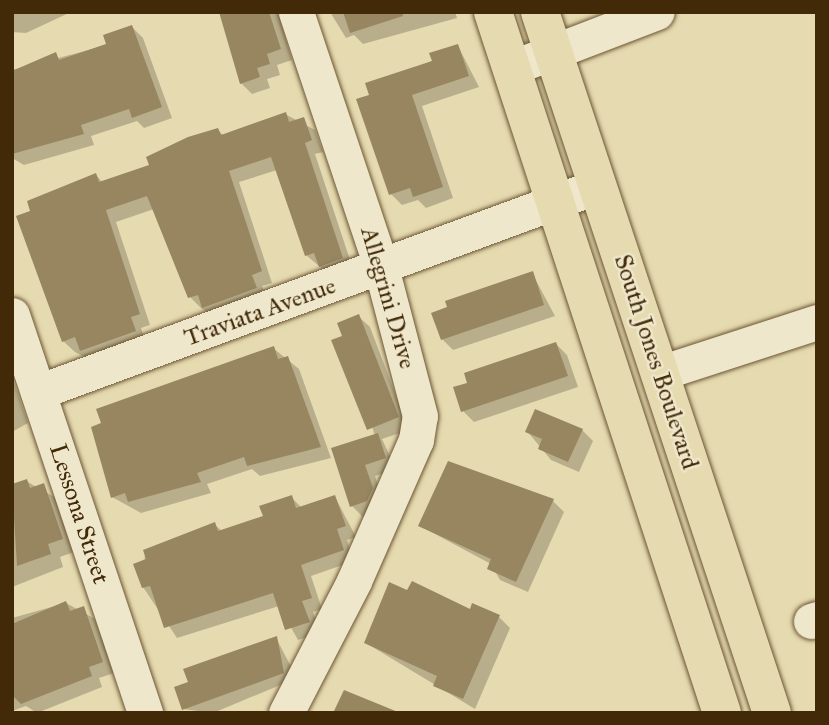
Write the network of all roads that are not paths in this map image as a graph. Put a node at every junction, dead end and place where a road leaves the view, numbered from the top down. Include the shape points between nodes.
1 (296, 12) edge
2 (493, 12) edge
3 (540, 12) edge
4 (657, 12) edge
5 (553, 51) junction
6 (511, 68) junction
7 (598, 186) junction
8 (555, 202) junction
9 (380, 263) junction
10 (12, 315) edge
11 (817, 321) edge
12 (660, 373) junction
13 (38, 392) junction
14 (145, 713) edge
15 (286, 713) edge
16 (723, 713) edge
17 (772, 713) edge

1 - 9 street, Allegrini Drive
2 - 6 main road, South Jones Boulevard
3 - 5 main road, South Jones Boulevard
4 - 5 street
5 - 6 street
5 - 7 main road, South Jones Boulevard
6 - 8 main road, South Jones Boulevard
7 - 8 street, Traviata Avenue
7 - 12 main road, South Jones Boulevard
8 - 9 street, Traviata Avenue
8 - 16 main road, South Jones Boulevard
9 - 13 street, Traviata Avenue via 328,289
9 - 15 street, Allegrini Drive via 420,416 416,440 354,581
10 - 13 street, Lessona Street
11 - 12 street
12 - 17 main road, South Jones Boulevard
13 - 14 street, Lessona Street

